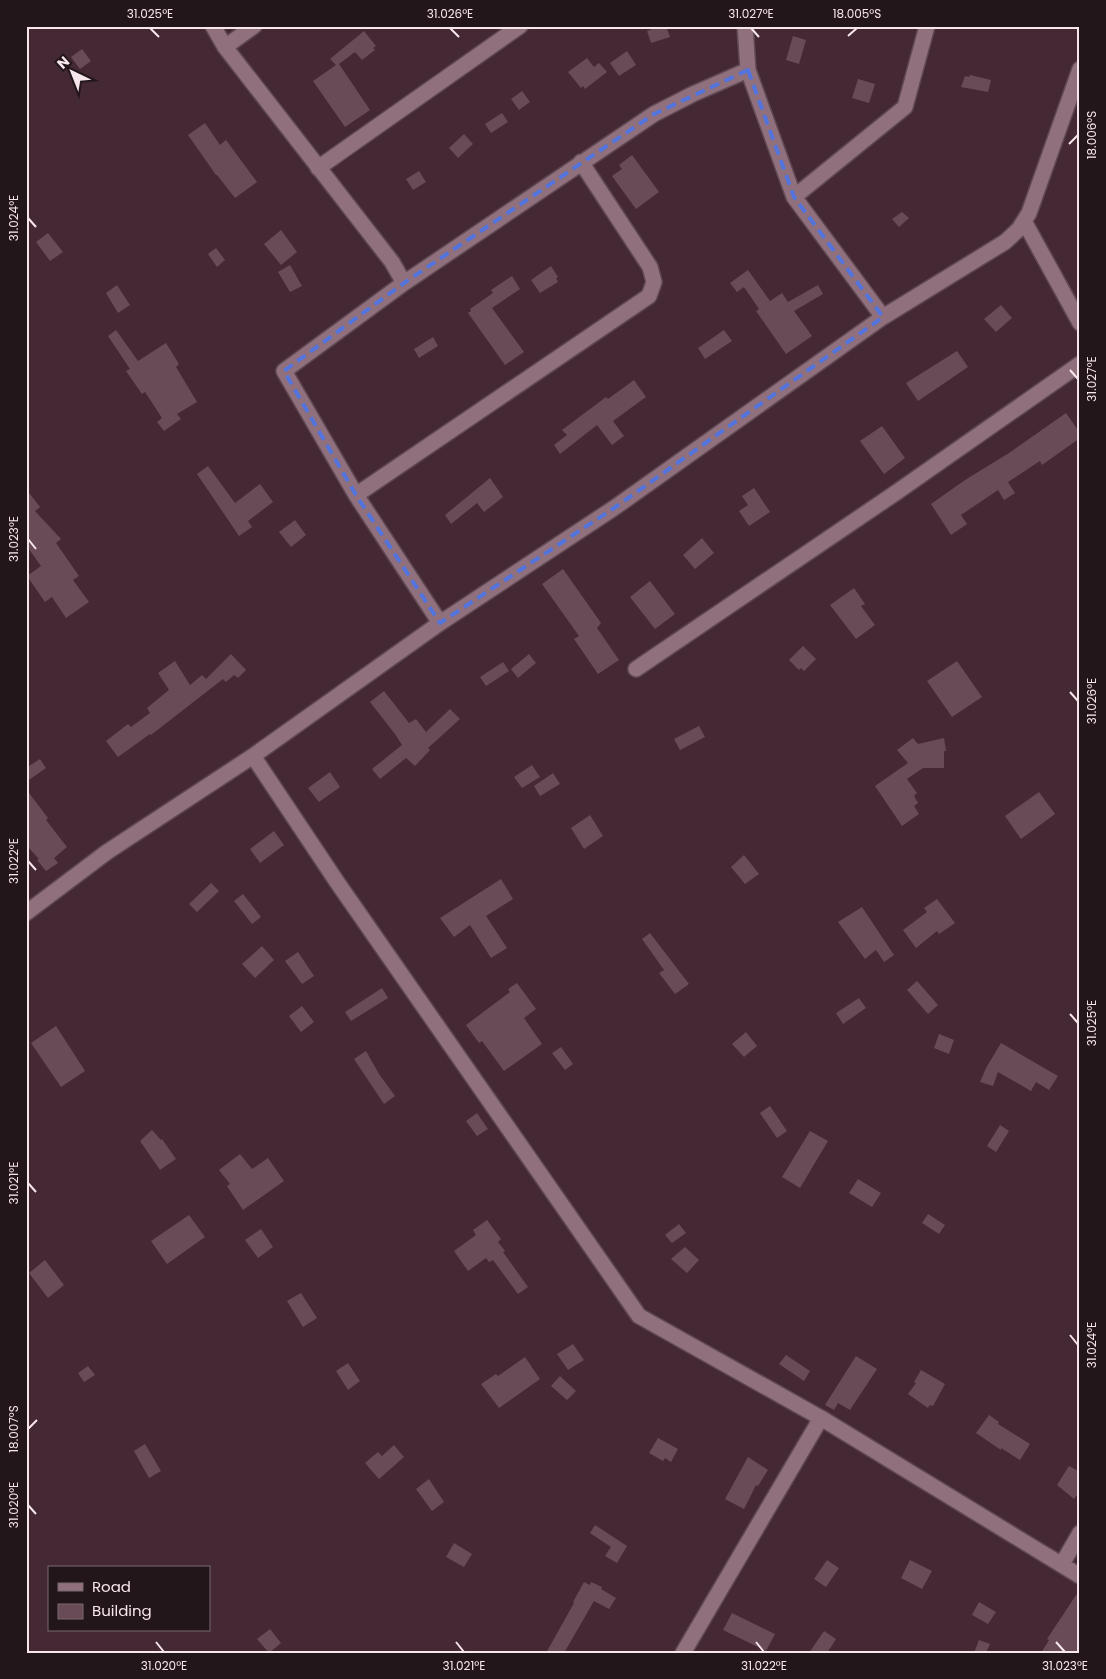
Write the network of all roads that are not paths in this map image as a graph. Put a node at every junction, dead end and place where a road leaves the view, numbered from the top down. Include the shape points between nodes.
1 (212, 26) edge
2 (254, 26) edge
3 (520, 26) edge
4 (745, 26) edge
5 (927, 26) edge
6 (226, 47) junction
7 (1080, 69) edge
8 (748, 70) junction
9 (581, 162) junction
10 (318, 168) junction
11 (794, 197) junction
12 (1024, 222) junction
13 (404, 283) junction
14 (883, 317) junction
15 (1080, 323) edge
16 (1080, 364) edge
17 (356, 496) junction
18 (440, 623) junction
19 (636, 669) dead end
20 (253, 756) junction
21 (26, 913) edge
22 (821, 1418) junction
23 (1080, 1533) edge
24 (1062, 1564) junction
25 (1080, 1576) edge
26 (683, 1653) edge

1 - 6 street
2 - 6 street
3 - 10 street
4 - 8 street
5 - 11 street via 905,107
6 - 10 street
7 - 12 street
8 - 9 street via 654,114
8 - 11 street
9 - 13 street
9 - 17 street via 650,267 654,282 649,296
10 - 13 street via 392,262
11 - 14 street
12 - 14 street via 997,248
12 - 15 street
13 - 17 street via 284,371
14 - 18 street via 614,508
16 - 19 street
17 - 18 street
18 - 20 street
20 - 21 street via 108,852
20 - 22 street via 639,1316
22 - 24 street
22 - 26 street
23 - 24 street
24 - 25 street

